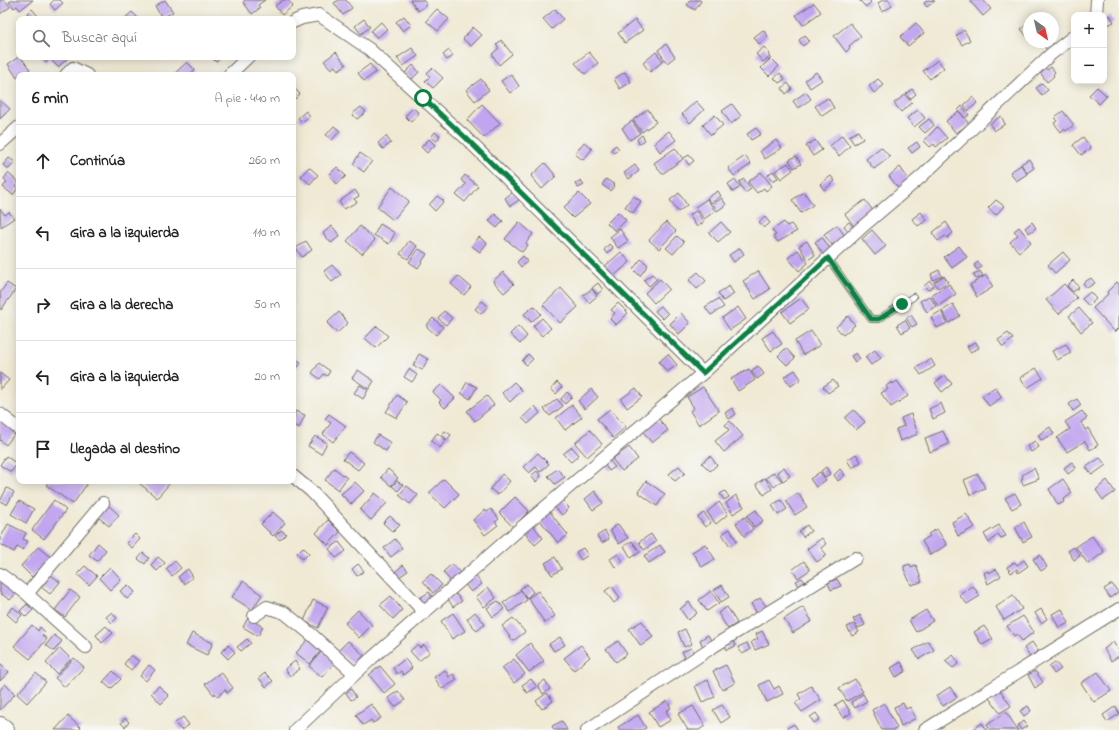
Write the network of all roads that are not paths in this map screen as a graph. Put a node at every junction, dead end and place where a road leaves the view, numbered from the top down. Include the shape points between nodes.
1 (1097, 0) edge
2 (1096, 12) edge
3 (296, 21) edge
4 (1071, 38) edge
5 (245, 60) edge
6 (69, 72) edge
7 (81, 72) edge
8 (232, 72) edge
9 (16, 130) edge
10 (0, 144) edge
11 (828, 258) junction
12 (913, 297) dead end
13 (703, 373) junction
14 (0, 414) edge
15 (16, 427) edge
16 (296, 478) edge
17 (103, 503) dead end
18 (856, 558) dead end
19 (0, 575) edge
20 (28, 594) junction
21 (1119, 609) edge
22 (425, 613) junction
23 (254, 616) dead end
24 (86, 647) dead end
25 (355, 674) junction
26 (0, 727) edge
27 (4, 730) edge
28 (295, 730) edge
29 (587, 730) edge
30 (925, 730) edge

1 - 2 street
3 - 13 street via 319,15 370,49 466,138
4 - 11 street via 1051,54 922,176
5 - 8 street
6 - 7 street via 73,68
9 - 10 street
11 - 12 lane via 871,319 879,319
11 - 13 street
13 - 22 street via 515,532
14 - 15 street
16 - 22 street via 311,491
17 - 20 street
18 - 29 street via 714,646
19 - 20 street
20 - 24 street
21 - 30 street
22 - 25 street
23 - 25 street via 267,607 285,613
25 - 28 street
26 - 27 highway

